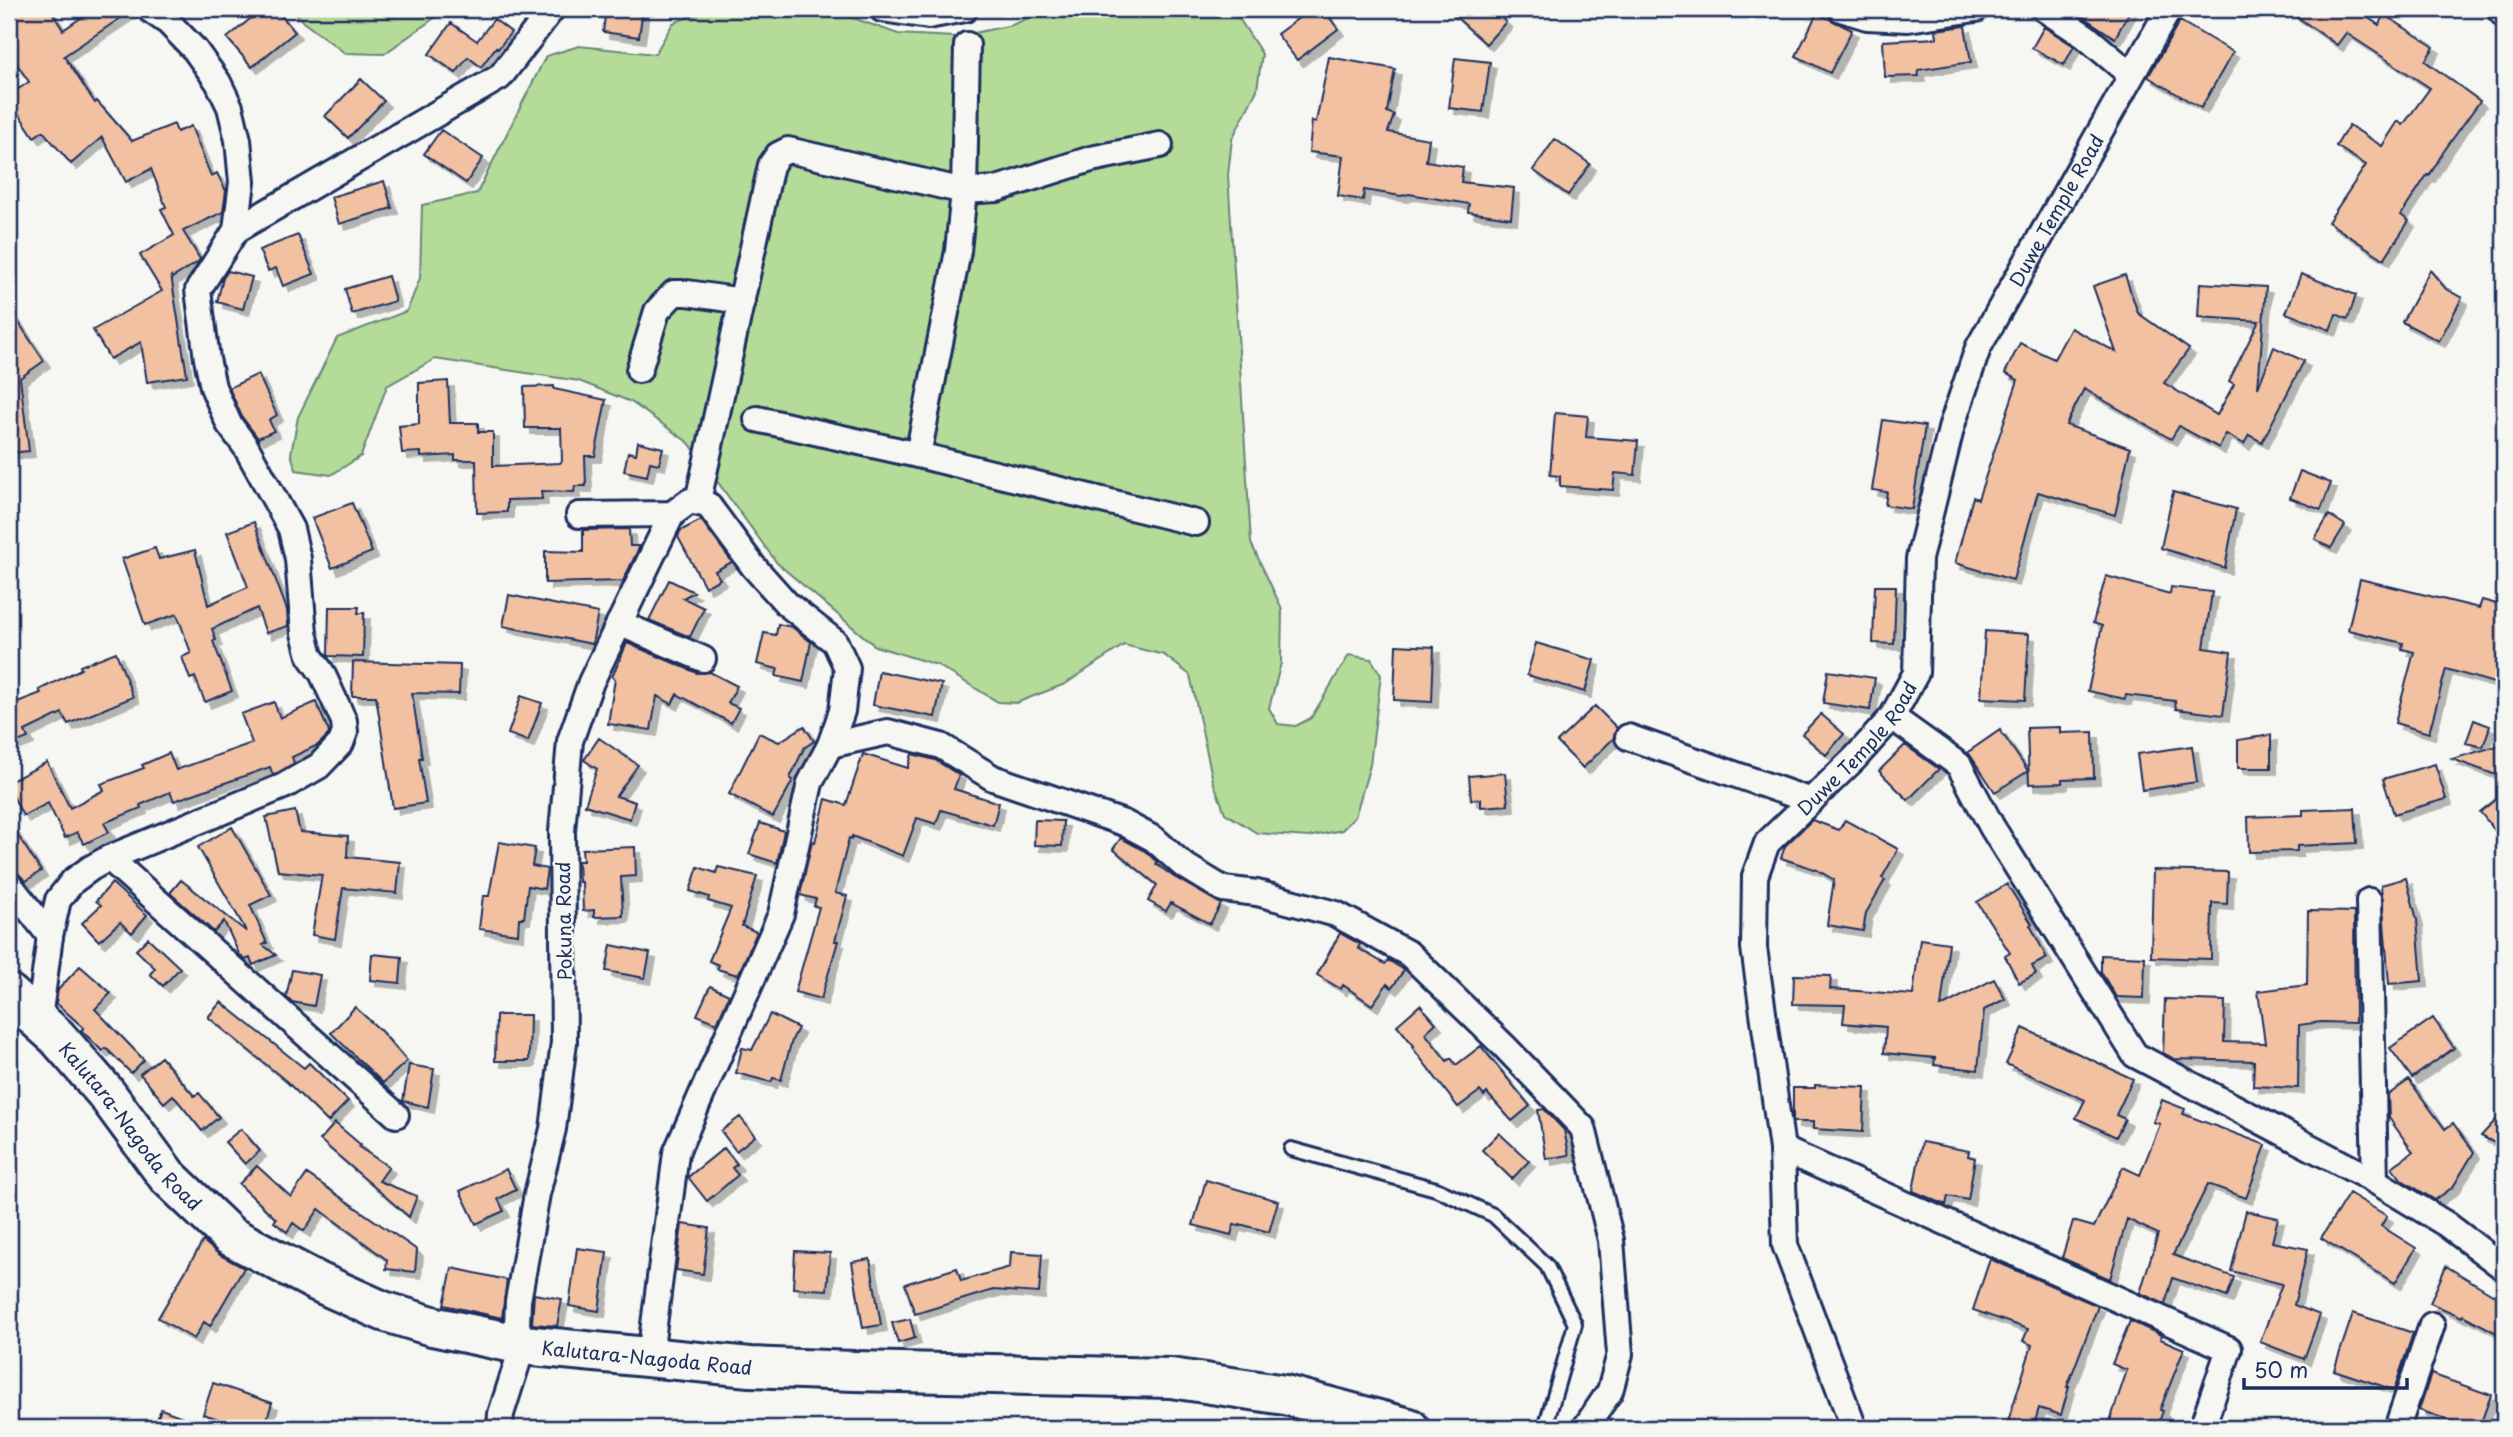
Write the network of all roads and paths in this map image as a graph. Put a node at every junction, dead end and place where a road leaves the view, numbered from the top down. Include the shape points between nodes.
1 (149, 9) edge
2 (552, 9) edge
3 (882, 9) edge
4 (965, 9) edge
5 (1841, 9) edge
6 (1976, 9) edge
7 (2044, 9) edge
8 (2169, 9) edge
9 (2499, 9) edge
10 (2504, 15) edge
11 (967, 45) dead end
12 (2131, 75) junction
13 (1160, 145) dead end
14 (964, 191) junction
15 (236, 230) junction
16 (742, 301) junction
17 (639, 370) dead end
18 (757, 419) dead end
19 (918, 455) junction
20 (698, 501) junction
21 (672, 514) junction
22 (579, 515) dead end
23 (1196, 523) dead end
24 (619, 623) junction
25 (703, 659) dead end
26 (1892, 716) junction
27 (1628, 737) dead end
28 (830, 745) junction
29 (1811, 801) junction
30 (109, 858) junction
31 (9, 884) edge
32 (2369, 901) dead end
33 (50, 936) junction
34 (9, 994) edge
35 (39, 1019) junction
36 (396, 1115) dead end
37 (1291, 1149) dead end
38 (1782, 1149) junction
39 (2375, 1181) junction
40 (2504, 1268) edge
41 (2432, 1325) dead end
42 (523, 1345) junction
43 (650, 1356) junction
44 (500, 1428) edge
45 (1409, 1428) edge
46 (1545, 1428) edge
47 (1585, 1428) edge
48 (1854, 1428) edge
49 (2202, 1428) edge
50 (2397, 1428) edge

1 - 15 street via 195,50 230,107 242,182
2 - 15 street via 500,77
3 - 4 street via 928,16
5 - 6 street via 1867,17 1908,19
7 - 12 street
8 - 12 street, Duwe Temple Road
9 - 10 street
11 - 14 street
12 - 26 street, Duwe Temple Road via 1978,348 1952,425 1919,559 1916,673
13 - 14 street via 1091,159 997,189
14 - 16 street via 788,150 771,164
14 - 19 street via 958,251
15 - 30 street via 198,290 207,359 229,424 291,529 310,656 322,673 345,732 341,743 319,766 284,786
16 - 17 street via 674,293 657,311
16 - 20 street
18 - 19 street
19 - 23 street
20 - 21 street via 690,501
20 - 28 street via 708,505 787,604 835,642 847,668 842,711
21 - 22 street
21 - 24 street, Pokuna Road
24 - 25 street
24 - 42 street, Pokuna Road via 570,741 562,831 564,1042 553,1129 518,1301 517,1325
26 - 29 street, Duwe Temple Road
26 - 39 street via 1959,765 1992,827 2135,1055
27 - 29 street
28 - 43 street via 810,783 781,914 676,1153
28 - 47 street via 888,732 941,746 993,778 1124,823 1223,888 1336,914 1409,954 1583,1128 1611,1240 1620,1354 1610,1391
29 - 38 street, Duwe Temple Road via 1767,843 1755,876 1754,948
30 - 33 street via 73,881 58,900
30 - 36 street
31 - 33 street
32 - 39 street
33 - 35 street
34 - 35 main road, Kalutara-Nagoda Road
35 - 42 main road, Kalutara-Nagoda Road via 105,1092 167,1176 230,1236 383,1311
37 - 46 lane via 1436,1189 1493,1215 1548,1266 1575,1324
38 - 48 street, Duwe Temple Road via 1785,1245
38 - 49 street via 2229,1349
39 - 40 street via 2446,1224
41 - 50 street
42 - 43 main road, Kalutara-Nagoda Road
42 - 44 street
43 - 45 main road, Kalutara-Nagoda Road via 841,1371 1171,1378 1285,1395

